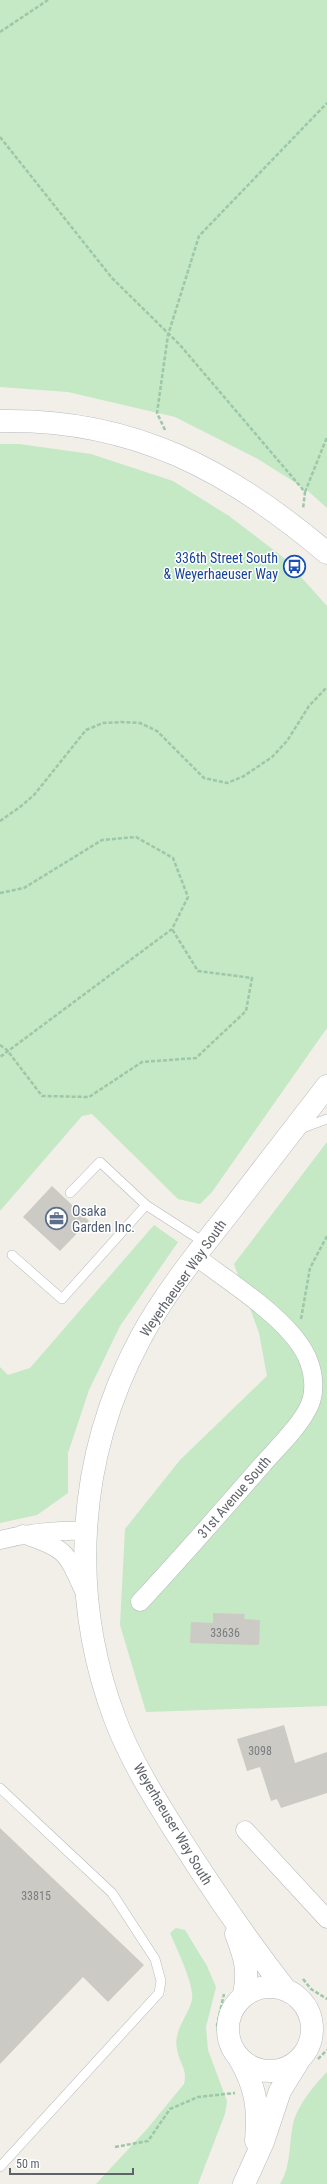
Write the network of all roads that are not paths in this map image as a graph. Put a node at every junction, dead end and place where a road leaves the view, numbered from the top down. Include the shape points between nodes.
1 (0, 421) edge
2 (300, 532) junction
3 (327, 554) edge
4 (327, 559) edge
5 (327, 1086) edge
6 (327, 1119) edge
7 (292, 1132) junction
8 (70, 1193) dead end
9 (146, 1205) junction
10 (200, 1250) junction
11 (12, 1255) dead end
12 (85, 1531) junction
13 (23, 1534) junction
14 (0, 1540) edge
15 (87, 1596) junction
16 (140, 1602) dead end
17 (0, 1788) edge
18 (245, 1830) dead end
19 (225, 1906) junction
20 (327, 1919) edge
21 (235, 1992) junction
22 (292, 1993) junction
23 (327, 2012) edge
24 (327, 2034) edge
25 (304, 2054) junction
26 (231, 2056) junction
27 (0, 2167) edge
28 (248, 2174) edge

1 - 2 street via 50,422 89,427 177,454 254,496
2 - 3 street
2 - 4 street
5 - 7 street, Weyerhaeuser Way South
6 - 7 lane
7 - 10 street, Weyerhaeuser Way South
8 - 9 lane via 100,1162
9 - 10 lane
9 - 11 lane via 62,1299
10 - 12 street, Weyerhaeuser Way South via 141,1338 118,1385 101,1434 90,1485
10 - 16 street, 31st Avenue South via 297,1340 309,1362 313,1384 310,1404 294,1428
12 - 13 street via 60,1530
12 - 15 street, Weyerhaeuser Way South
13 - 14 street
13 - 15 street via 62,1550
15 - 19 street, Weyerhaeuser Way South via 104,1688 129,1751 162,1812
17 - 27 lane via 112,1893 155,1959 161,1981 160,1993
18 - 20 street
19 - 21 street, Weyerhaeuser Way South via 246,1959 248,1972
19 - 22 street, Weyerhaeuser Way South
21 - 22 street via 271,1986
21 - 26 street via 234,2006 228,2019
22 - 23 street
22 - 25 street via 307,2008 312,2021 312,2035
24 - 25 street
25 - 26 street via 289,2067 276,2071 263,2071
25 - 28 street via 280,2091 263,2142
26 - 28 street via 250,2076 256,2097 256,2140

